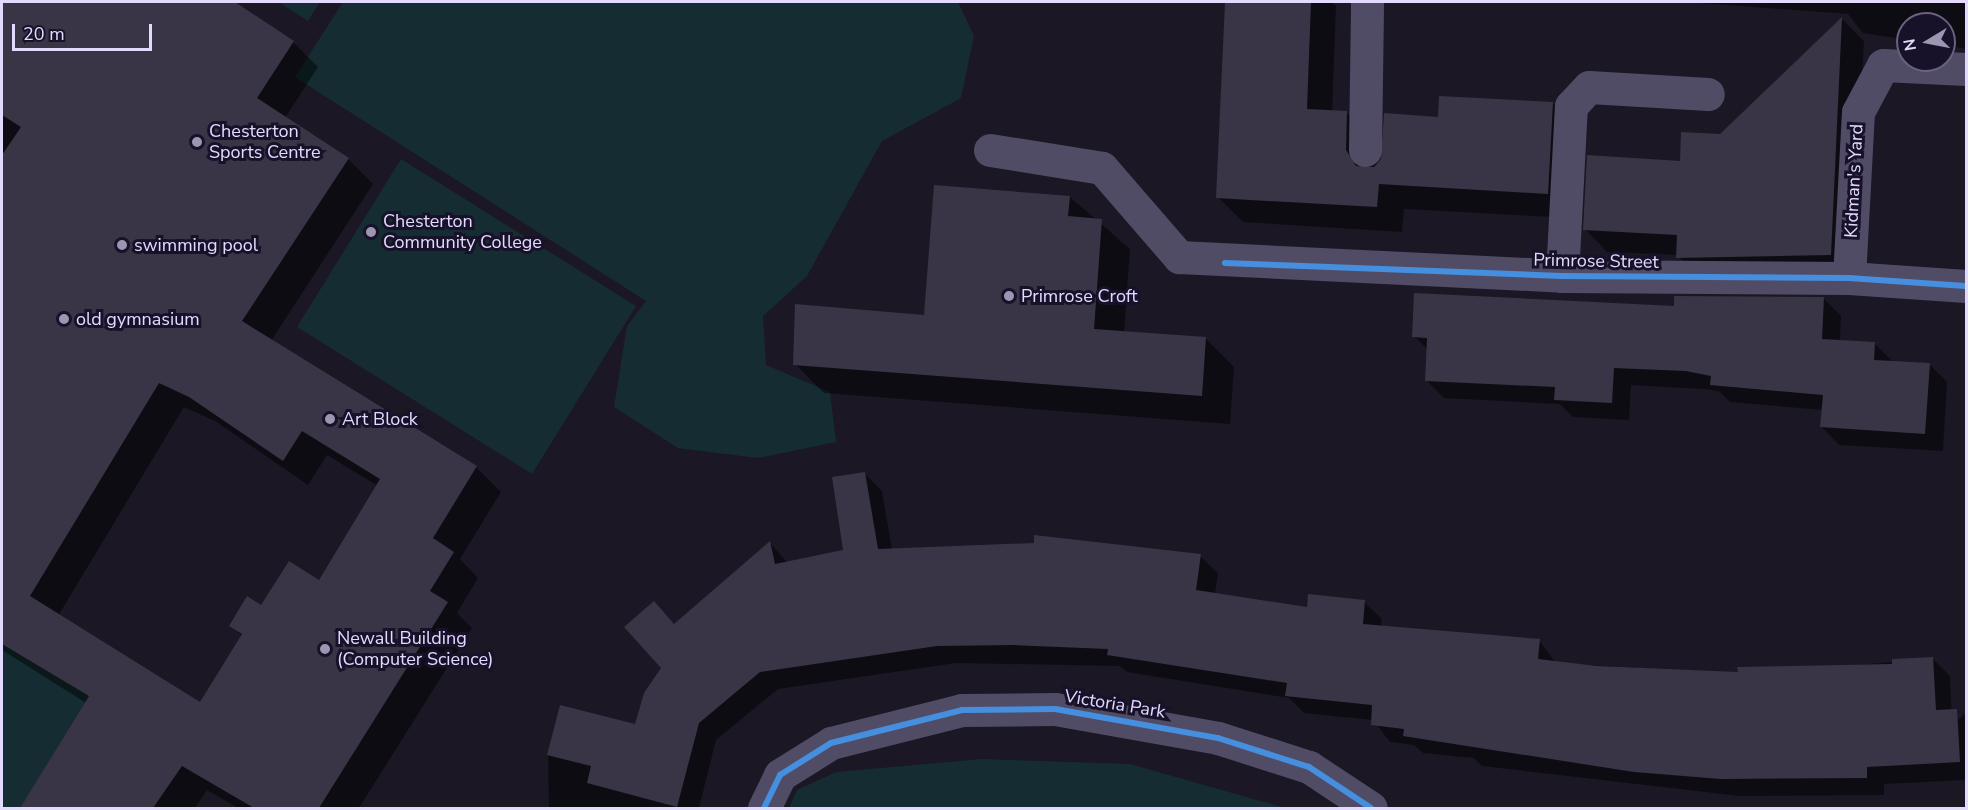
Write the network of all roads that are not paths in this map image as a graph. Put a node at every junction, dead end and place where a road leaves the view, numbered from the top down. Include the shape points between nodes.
1 (1367, 2) edge
2 (1966, 69) edge
3 (1708, 94) dead end
4 (990, 150) dead end
5 (1365, 150) dead end
6 (1562, 276) junction
7 (1849, 278) junction
8 (1966, 286) edge
9 (764, 808) edge
10 (1371, 808) edge

1 - 5 street
2 - 7 street, Kidman's Yard via 1883,65 1858,112
3 - 6 street via 1589,87 1571,106
4 - 6 street, Primrose Street via 1102,168 1179,257 1225,263
6 - 7 street, Primrose Street
7 - 8 street, Primrose Street
9 - 10 street, Victoria Park via 780,775 831,743 962,710 1055,709 1218,738 1309,767

